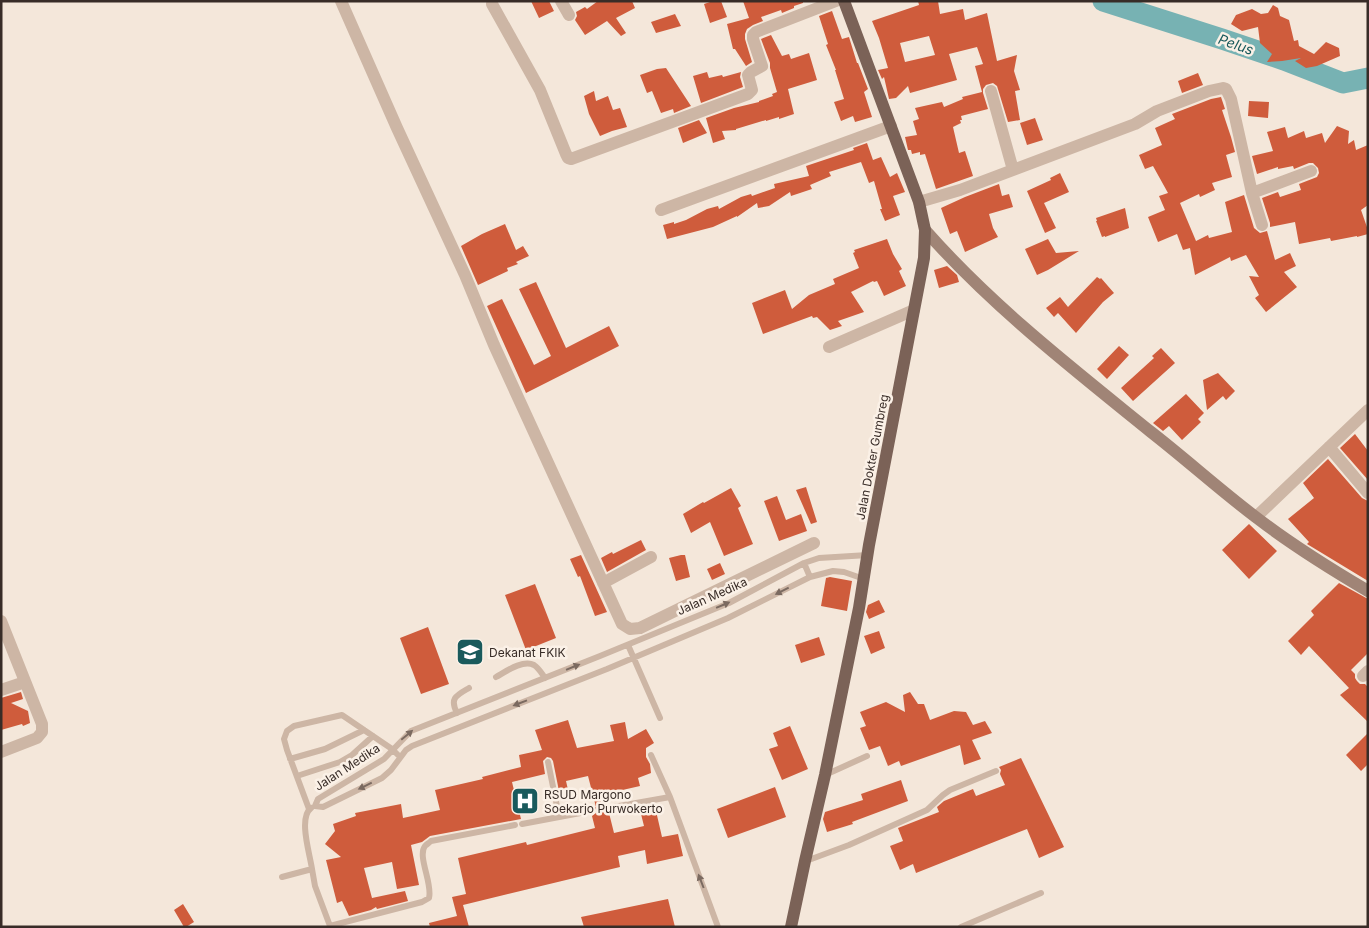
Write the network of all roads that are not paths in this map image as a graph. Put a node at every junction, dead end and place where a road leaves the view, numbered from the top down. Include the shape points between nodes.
1 (341, 1) edge
2 (562, 1) edge
3 (836, 1) edge
4 (844, 1) edge
5 (493, 2) edge
6 (569, 15) dead end
7 (991, 91) dead end
8 (891, 126) junction
9 (1013, 170) junction
10 (1311, 171) dead end
11 (1252, 193) junction
12 (919, 202) junction
13 (660, 210) dead end
14 (1262, 225) dead end
15 (925, 230) junction
16 (914, 310) junction
17 (829, 347) dead end
18 (1368, 410) edge
19 (1329, 448) junction
20 (1368, 493) edge
21 (1256, 517) junction
22 (814, 543) dead end
23 (868, 554) junction
24 (650, 557) dead end
25 (804, 563) junction
26 (810, 577) junction
27 (864, 579) junction
28 (603, 583) junction
29 (1368, 591) edge
30 (1, 621) edge
31 (628, 644) junction
32 (633, 657) junction
33 (496, 677) dead end
34 (545, 678) junction
35 (26, 682) junction
36 (470, 688) dead end
37 (1, 690) edge
38 (457, 713) junction
39 (660, 718) dead end
40 (364, 730) junction
41 (373, 736) junction
42 (392, 749) junction
43 (1, 752) edge
44 (651, 754) dead end
45 (867, 756) dead end
46 (400, 757) junction
47 (290, 759) junction
48 (548, 762) dead end
49 (996, 770) dead end
50 (826, 775) junction
51 (296, 776) junction
52 (670, 797) junction
53 (312, 808) junction
54 (608, 808) dead end
55 (591, 811) dead end
56 (559, 816) junction
57 (805, 861) junction
58 (312, 869) junction
59 (282, 877) dead end
60 (1041, 893) dead end
61 (330, 926) edge
62 (718, 927) edge
63 (791, 927) edge
64 (961, 927) edge

1 - 28 street
2 - 6 street
3 - 5 street via 753,35 762,66 748,75 752,90 748,94 571,158 566,154 540,90
4 - 8 main road, Jalan Dokter Gumbreg
7 - 9 street
8 - 12 main road, Jalan Dokter Gumbreg
8 - 13 street
9 - 11 street via 1135,124 1157,111 1200,94 1223,88 1231,99
9 - 12 street
10 - 11 street
11 - 14 street
12 - 15 main road, Jalan Dokter Gumbreg
15 - 16 main road, Jalan Dokter Gumbreg via 924,258
15 - 21 street via 976,284 1051,352
16 - 17 street
16 - 23 main road, Jalan Dokter Gumbreg
18 - 19 street
19 - 20 street
19 - 21 street
21 - 29 street via 1293,545
22 - 28 street via 640,628 626,628 622,624
23 - 25 lane, Jalan Medika via 819,558
23 - 27 main road, Jalan Dokter Gumbreg
24 - 28 street
25 - 26 lane
31 -> 25 lane, Jalan Medika via 729,602
26 - 27 lane, Jalan Medika via 833,571
26 -> 32 lane, Jalan Medika via 728,618
27 - 50 main road, Jalan Dokter Gumbreg
30 - 35 street
31 - 32 lane
34 -> 31 lane, Jalan Medika
32 - 39 lane
32 -> 46 lane, Jalan Medika via 420,742
33 - 34 lane via 530,663
34 - 38 lane, Jalan Medika
35 - 37 street
35 - 43 street via 42,732 36,738
36 - 38 lane via 454,700
42 -> 38 lane, Jalan Medika via 411,731
40 - 41 lane
40 - 47 lane via 325,749
40 - 47 lane via 342,715 294,726 284,739
41 - 42 lane
41 - 51 lane via 340,762
42 - 46 lane
42 - 53 lane, Jalan Medika via 384,759 318,799
44 - 52 lane
45 - 50 lane
46 -> 53 lane, Jalan Medika via 382,778 323,807
47 - 51 lane
48 - 56 lane
49 - 57 lane via 950,790 927,810
50 - 57 main road, Jalan Dokter Gumbreg
51 - 53 lane
52 - 54 lane
62 -> 52 lane
53 - 58 lane via 304,823
55 - 56 lane
56 - 61 lane via 432,842 422,853 431,891 429,898
57 - 63 main road, Jalan Dokter Gumbreg
58 - 59 lane
58 - 61 lane
60 - 64 lane

